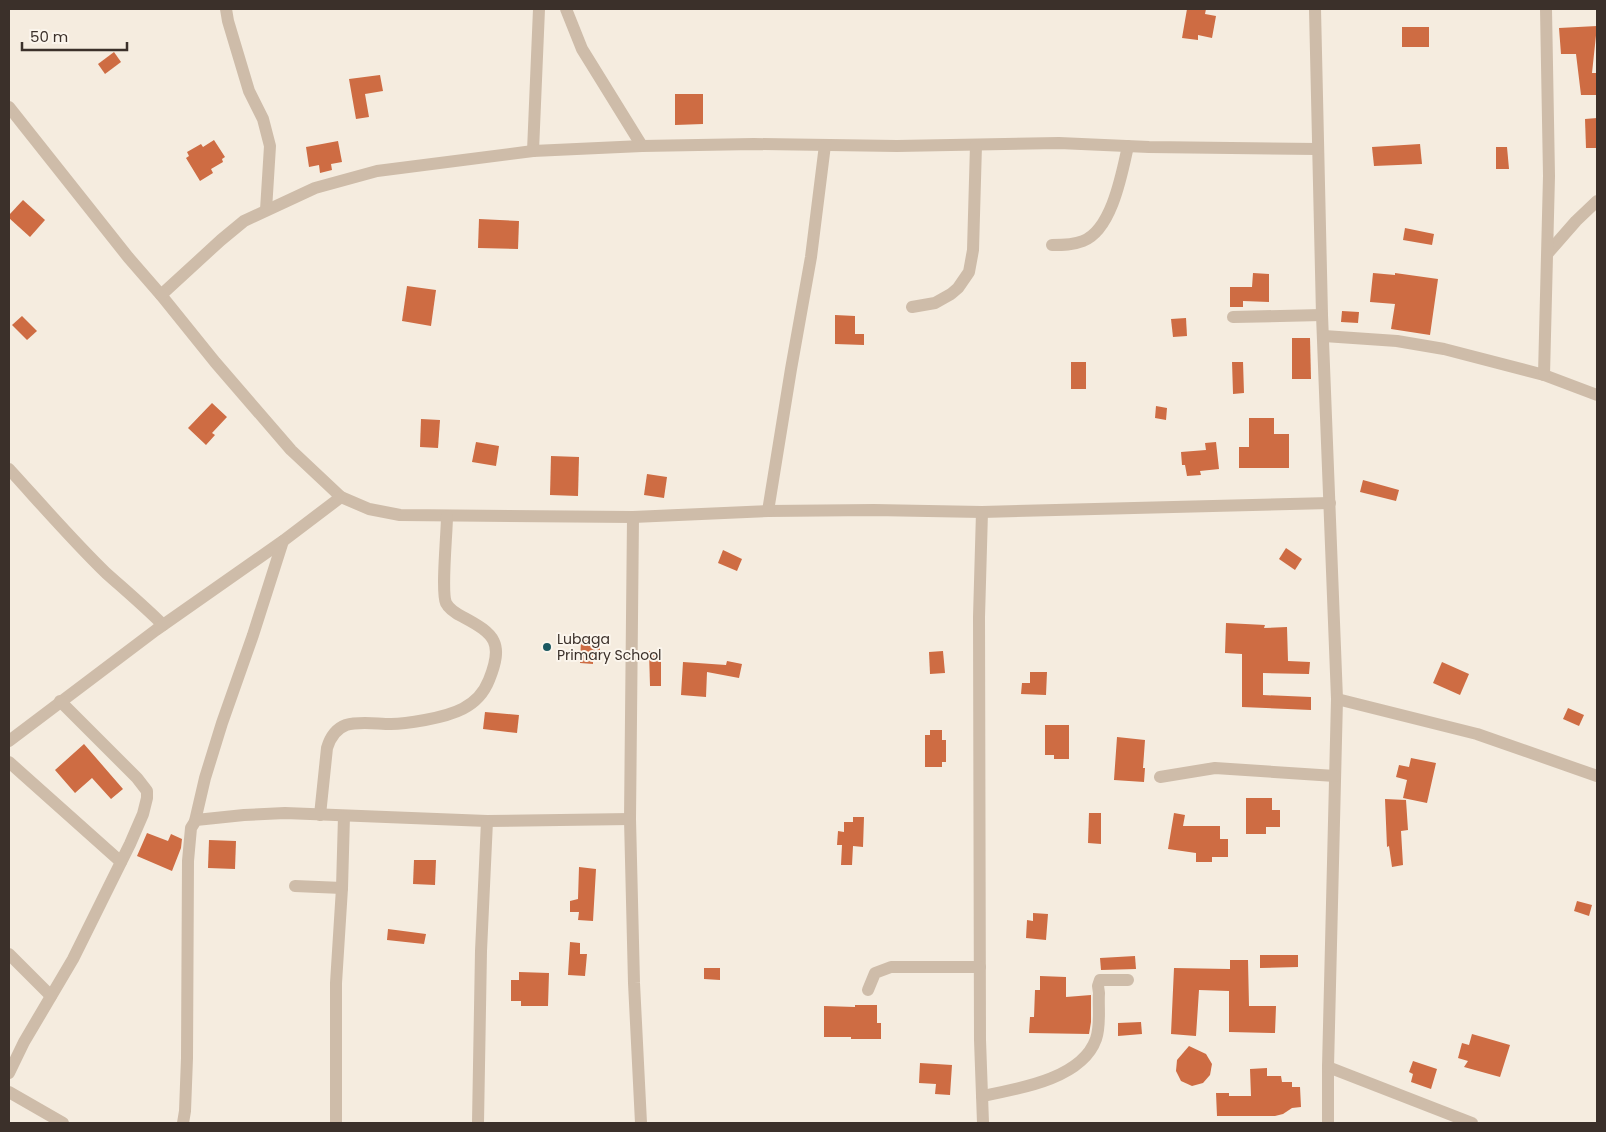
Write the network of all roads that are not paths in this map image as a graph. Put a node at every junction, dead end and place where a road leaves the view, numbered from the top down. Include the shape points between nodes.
1 (226, 9) edge
2 (539, 9) edge
3 (566, 9) edge
4 (1315, 9) edge
5 (1546, 9) edge
6 (9, 107) edge
7 (825, 145) junction
8 (976, 145) junction
9 (642, 146) junction
10 (1128, 146) junction
11 (1317, 148) junction
12 (533, 151) junction
13 (1597, 201) edge
14 (266, 210) junction
15 (1052, 244) dead end
16 (1548, 253) junction
17 (161, 295) junction
18 (912, 307) dead end
19 (1322, 315) junction
20 (1233, 317) dead end
21 (1324, 336) junction
22 (1544, 374) junction
23 (1597, 395) edge
24 (9, 469) edge
25 (341, 497) junction
26 (1330, 503) junction
27 (768, 511) junction
28 (982, 512) junction
29 (448, 516) junction
30 (633, 517) junction
31 (283, 541) junction
32 (163, 625) junction
33 (1338, 699) junction
34 (60, 701) junction
35 (9, 741) edge
36 (9, 762) edge
37 (1335, 776) junction
38 (1597, 776) edge
39 (1160, 777) dead end
40 (320, 815) junction
41 (344, 816) junction
42 (630, 819) junction
43 (195, 821) junction
44 (487, 821) junction
45 (121, 862) junction
46 (295, 886) dead end
47 (342, 888) junction
48 (9, 954) edge
49 (980, 967) junction
50 (1128, 980) dead end
51 (868, 990) dead end
52 (51, 996) junction
53 (1328, 1067) junction
54 (9, 1073) edge
55 (9, 1092) edge
56 (982, 1096) junction
57 (63, 1123) edge
58 (182, 1123) edge
59 (336, 1123) edge
60 (478, 1123) edge
61 (641, 1123) edge
62 (983, 1123) edge
63 (1328, 1123) edge
64 (1472, 1123) edge

1 - 14 street via 249,91 263,119 270,146
2 - 12 street
3 - 9 street via 582,49
4 - 11 street
5 - 16 street
6 - 17 street
7 - 8 street
7 - 9 street
7 - 27 street via 811,257
8 - 10 street via 1059,143
8 - 18 street via 973,250 969,272 951,294 935,302
9 - 12 street
10 - 11 street
10 - 15 street via 1118,190 1099,228 1085,241
11 - 19 street
12 - 14 street via 377,171 315,188
13 - 16 street
14 - 17 street via 232,230
16 - 22 street
17 - 25 street via 291,450
19 - 20 street
19 - 21 street
21 - 22 street via 1397,341 1444,349
21 - 26 street
22 - 23 street
24 - 32 street via 75,542
25 - 29 street via 369,509 400,516
25 - 31 street
26 - 28 street
26 - 33 street
27 - 28 street
27 - 30 street
28 - 49 street via 979,617
29 - 30 street
29 - 40 street via 445,601 459,616 482,627 494,641 496,649 489,680 471,705 445,716 404,724 345,725 336,731 327,748
30 - 42 street
31 - 32 street
31 - 43 street via 222,723
32 - 34 street
33 - 37 street
33 - 38 street via 1478,734
34 - 35 street
34 - 45 street via 146,791 143,814
36 - 45 street
37 - 39 street via 1215,768
37 - 53 street
40 - 41 street
40 - 43 street via 285,813
41 - 44 street
41 - 47 street
42 - 44 street
42 - 61 street
43 - 58 street via 188,861 187,1058
44 - 60 street
45 - 52 street
46 - 47 street
47 - 59 street via 336,983
48 - 52 street
49 - 51 street via 891,967 875,974
49 - 56 street
50 - 56 street via 1100,980 1096,1039 1078,1064 1026,1087
52 - 54 street
53 - 63 street
53 - 64 street
55 - 57 street
56 - 62 street

